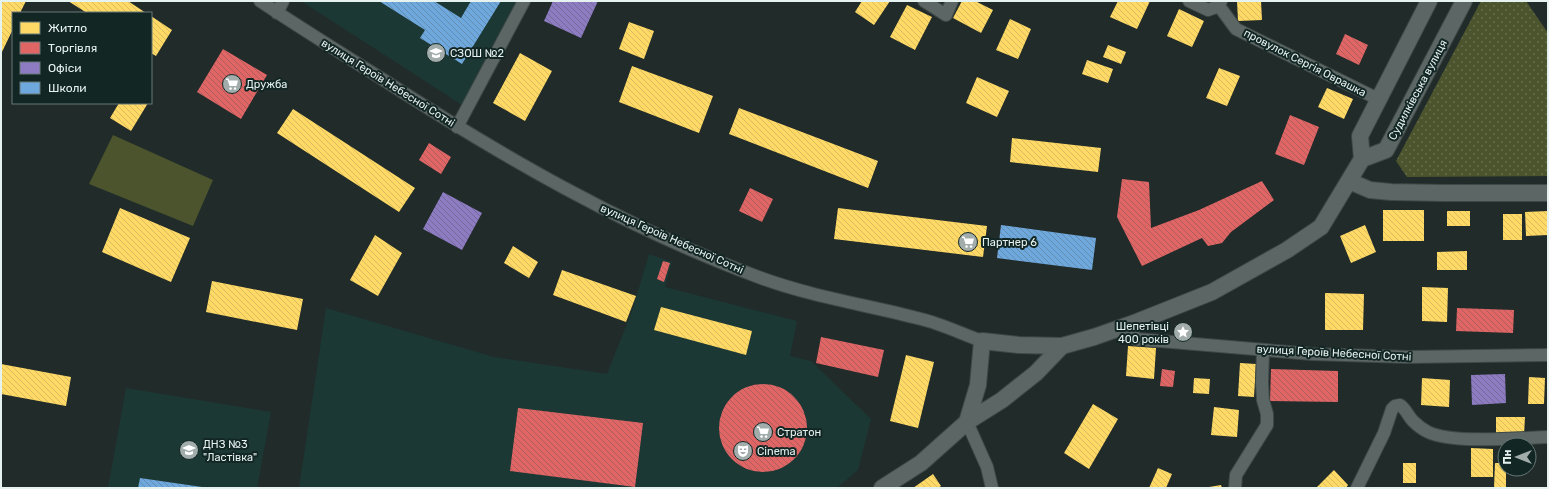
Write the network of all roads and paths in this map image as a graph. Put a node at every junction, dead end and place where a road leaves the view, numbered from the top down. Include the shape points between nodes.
1 (260, 1) edge
2 (284, 1) edge
3 (524, 1) edge
4 (924, 1) edge
5 (952, 1) edge
6 (1189, 1) edge
7 (1464, 1) edge
8 (1427, 2) edge
9 (1220, 4) edge
10 (277, 13) junction
11 (1378, 99) junction
12 (457, 127) junction
13 (1362, 159) junction
14 (1349, 181) junction
15 (1548, 193) edge
16 (1128, 325) junction
17 (982, 341) junction
18 (1062, 346) junction
19 (1263, 350) junction
20 (1548, 355) edge
21 (967, 422) junction
22 (1548, 437) edge
23 (882, 488) edge
24 (992, 488) edge
25 (1235, 488) edge
26 (1357, 488) edge

1 - 10 street, вулиця Героїв Небесної Сотні
2 - 10 street
3 - 12 street
4 - 5 street via 946,15
6 - 9 street, провулок Сергія Оврашка via 1208,10
7 - 13 main road, Судилківська вулиця via 1386,150
8 - 11 main road
9 - 11 street, провулок Сергія Оврашка via 1236,29
10 - 12 street, вулиця Героїв Небесної Сотні
11 - 13 main road via 1360,136
12 - 17 street, вулиця Героїв Небесної Сотні via 589,202 696,252 763,279 924,320
13 - 14 main road, вулиця Героїв Небесної Сотні
14 - 15 main road via 1370,190 1391,192
14 - 16 main road, вулиця Героїв Небесної Сотні via 1321,227 1287,250 1212,292
16 - 18 main road, вулиця Героїв Небесної Сотні
16 - 19 street, вулиця Героїв Небесної Сотні via 1136,339
17 - 18 main road, вулиця Героїв Небесної Сотні
17 - 21 main road via 978,385
18 - 21 main road via 1036,373 1002,400
19 - 20 street, вулиця Героїв Небесної Сотні via 1408,357
19 - 25 street via 1262,382 1267,425 1236,476
21 - 23 main road via 921,463
21 - 24 street via 988,467
22 - 26 street via 1448,437 1429,432 1413,421 1403,407 1395,406

